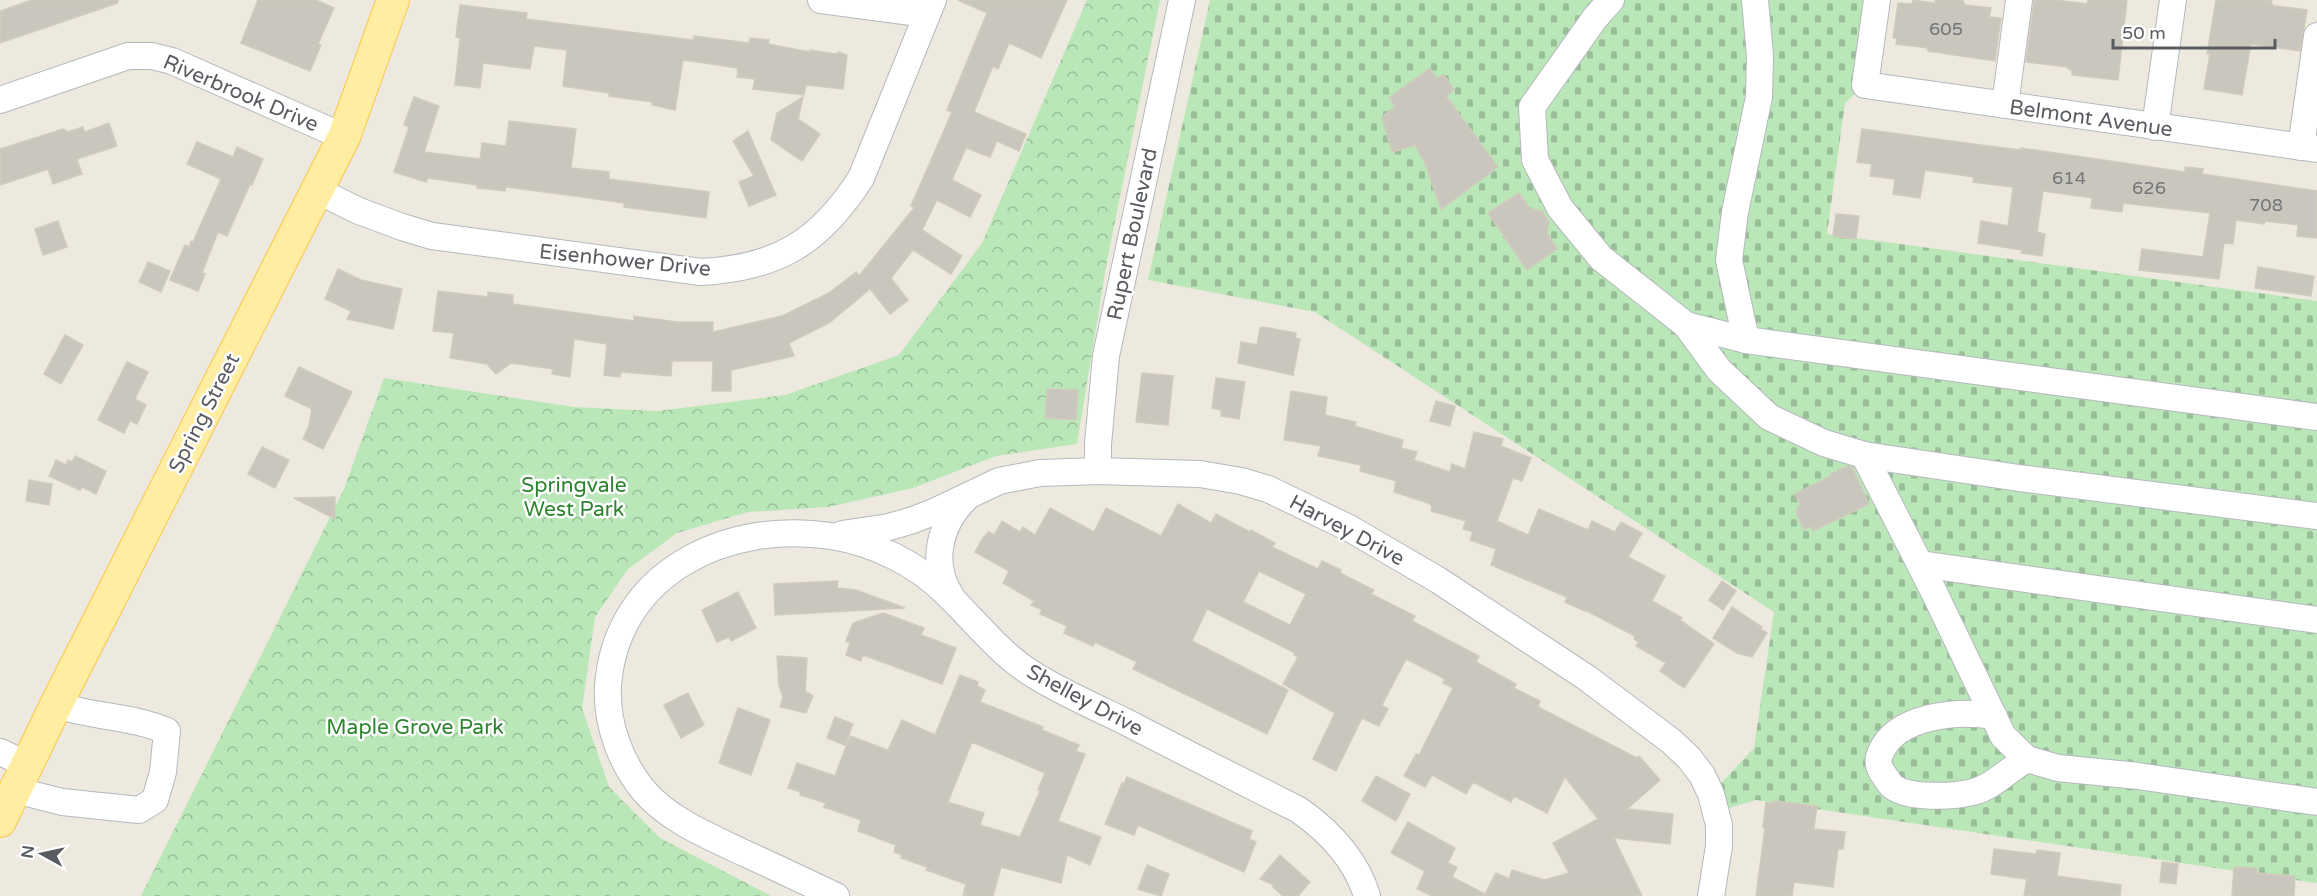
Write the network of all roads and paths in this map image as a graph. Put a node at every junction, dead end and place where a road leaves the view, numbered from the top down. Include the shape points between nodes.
1 (393, 0) edge
2 (821, 0) edge
3 (1182, 0) edge
4 (1611, 0) edge
5 (1755, 0) edge
6 (1877, 0) edge
7 (2019, 0) edge
8 (2173, 0) edge
9 (930, 7) edge
10 (2317, 36) edge
11 (0, 100) edge
12 (2005, 105) junction
13 (2155, 127) junction
14 (344, 137) junction
15 (2309, 148) edge
16 (315, 190) junction
17 (1686, 325) junction
18 (1746, 340) junction
19 (2317, 417) edge
20 (1864, 454) junction
21 (1098, 471) junction
22 (975, 492) junction
23 (2317, 516) edge
24 (812, 534) junction
25 (1920, 564) junction
26 (956, 604) junction
27 (2317, 620) edge
28 (56, 705) junction
29 (1994, 716) junction
30 (2027, 759) junction
31 (14, 769) edge
32 (2317, 802) edge
33 (0, 821) edge
34 (836, 896) edge
35 (1367, 896) edge
36 (1711, 896) edge

1 - 14 main road, Spring Street
2 - 9 street
3 - 21 street, Rupert Boulevard via 1106,356
4 - 17 street via 1532,106 1535,160 1560,208 1601,258
5 - 18 street via 1761,56 1759,97 1729,260
6 - 12 street, Belmont Avenue via 1865,85
7 - 12 street
8 - 13 street
9 - 16 street, Eisenhower Drive via 861,178 845,203 813,235 760,264 701,272 464,241 402,227
10 - 15 street
11 - 14 street, Riverbrook Drive via 120,59 152,56 172,61
12 - 13 street, Belmont Avenue
13 - 15 street, Belmont Avenue
14 - 16 main road, Spring Street
16 - 28 main road, Spring Street
17 - 18 street
17 - 20 street via 1719,370 1769,417 1824,443
18 - 19 street
20 - 23 street
20 - 25 street
21 - 22 street, Harvey Drive via 1027,474
21 - 36 street, Harvey Drive via 1200,474 1268,489 1403,558 1587,678 1671,741 1702,775 1719,825
22 - 24 street, Harvey Drive via 889,527
22 - 26 street via 949,519 939,549 941,575
24 - 26 street, Shelley Drive via 866,544 900,559 931,579
24 - 34 street, Shelley Drive via 774,534 732,542 699,553 675,567 654,584 626,620 609,669 608,695 617,746 644,791 674,817 701,832
25 - 27 street
25 - 29 street
26 - 35 street, Shelley Drive via 999,649 1039,678 1299,810 1322,826 1355,868
28 - 31 main road, Spring Street
28 - 31 street via 147,723 167,731 163,772 154,800 139,810 62,802
29 - 30 street via 2003,736
29 - 30 street via 1971,712 1917,721 1891,735 1879,755 1879,769 1891,786 1908,793 1939,795 1974,792
30 - 32 street via 2058,768
31 - 33 main road, Spring Street

